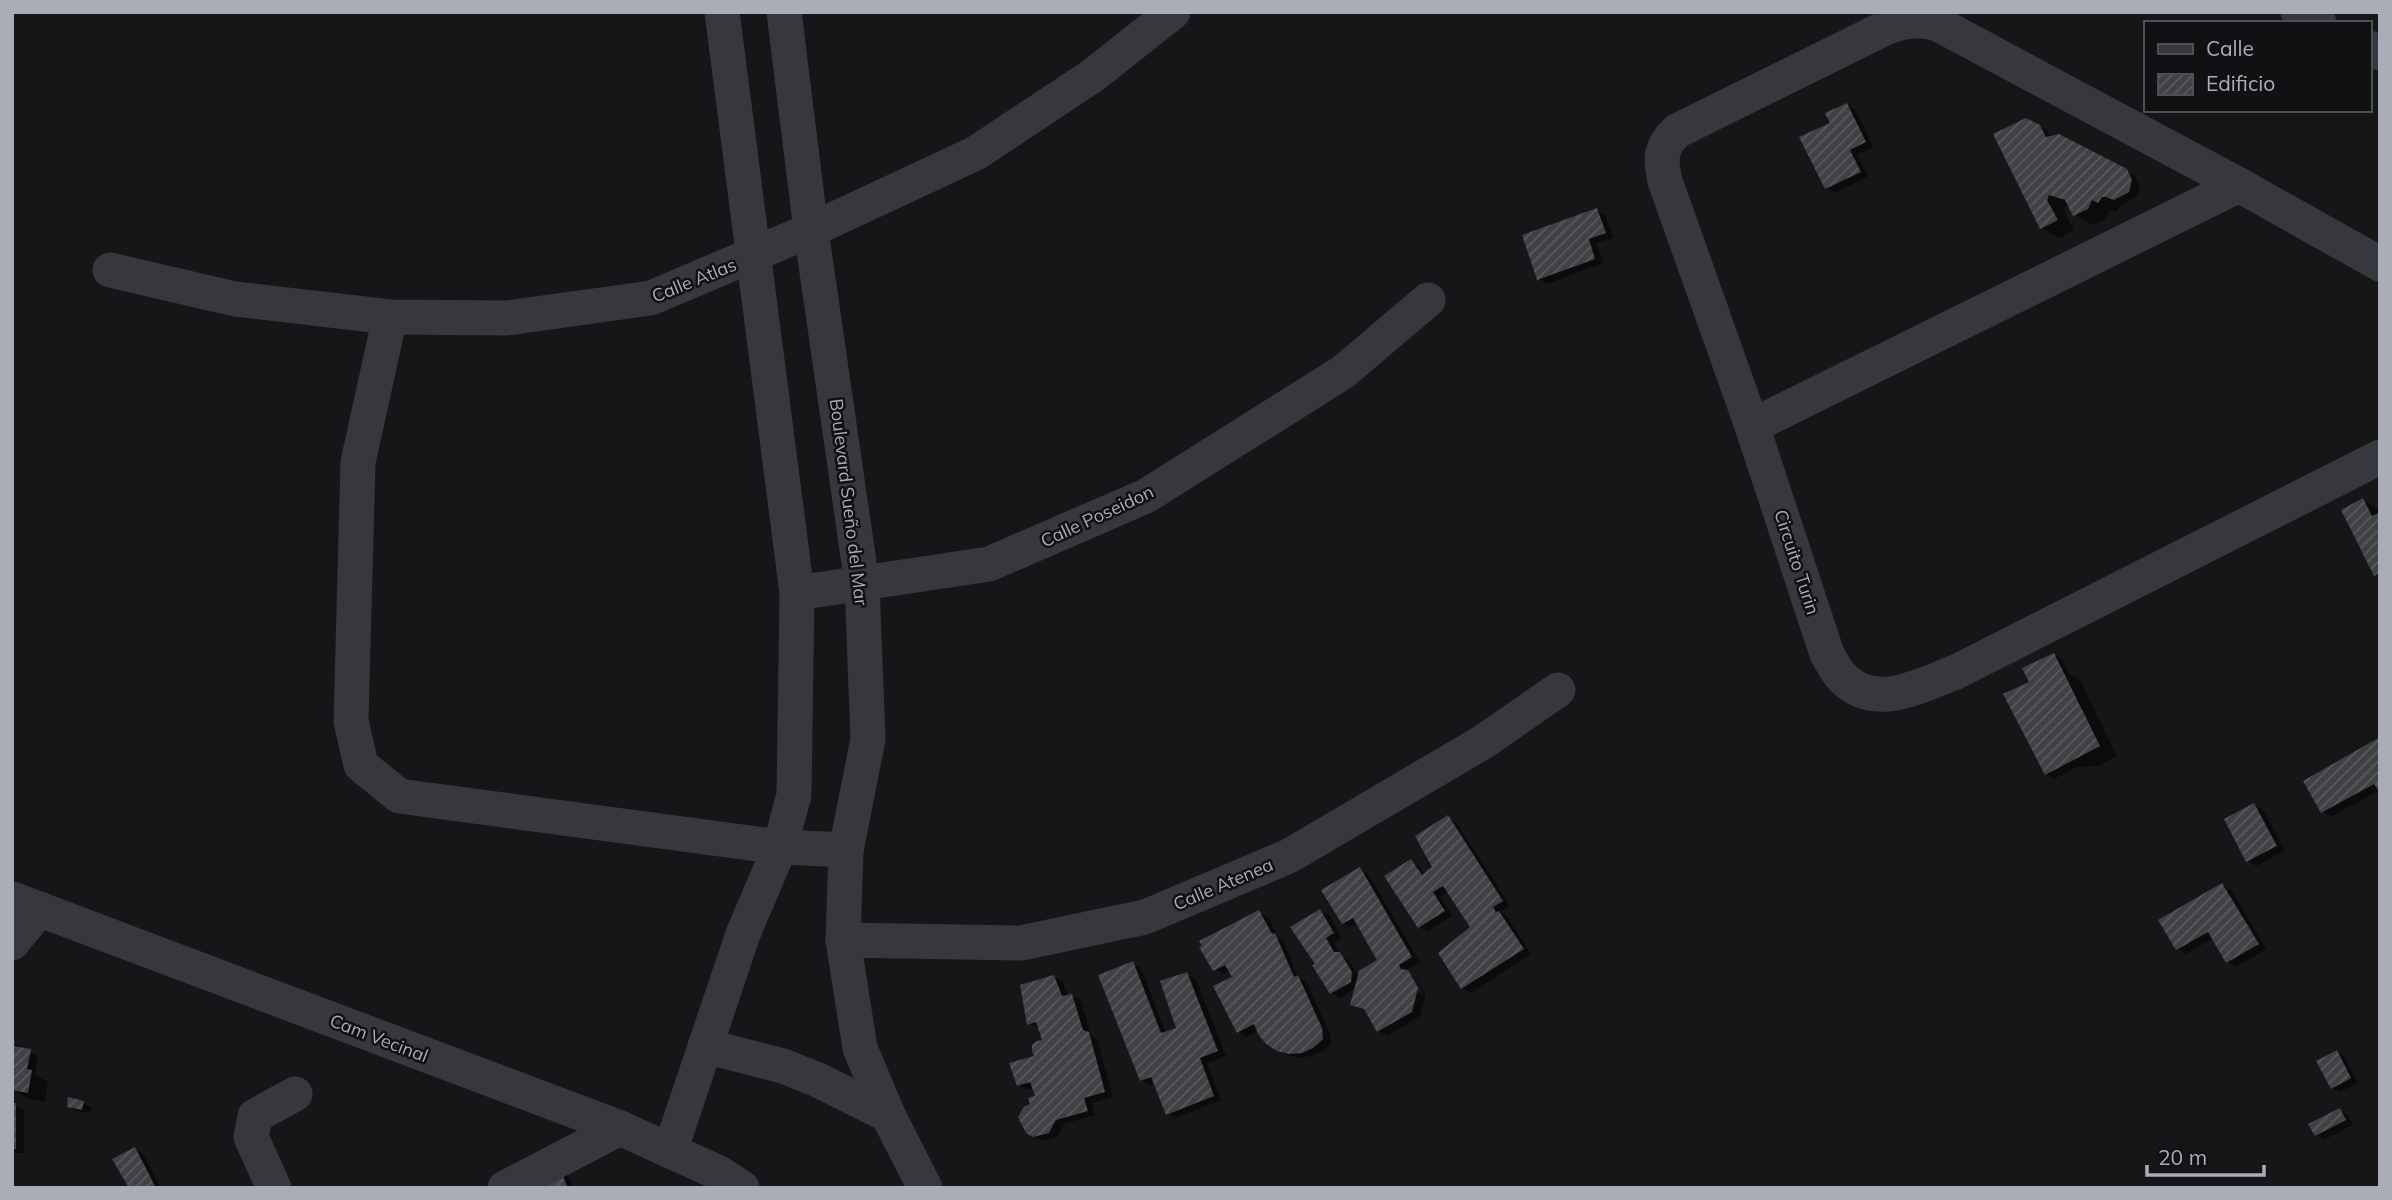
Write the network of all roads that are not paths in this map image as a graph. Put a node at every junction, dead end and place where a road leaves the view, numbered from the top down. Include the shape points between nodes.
1 (722, 12) edge
2 (784, 12) edge
3 (1172, 12) edge
4 (2298, 12) edge
5 (2315, 21) edge
6 (2239, 185) junction
7 (811, 230) junction
8 (752, 256) junction
9 (2380, 264) edge
10 (110, 270) dead end
11 (1428, 300) dead end
12 (390, 317) junction
13 (1752, 426) junction
14 (2380, 457) edge
15 (862, 584) junction
16 (797, 593) junction
17 (1558, 690) dead end
18 (780, 847) junction
19 (846, 850) junction
20 (26, 904) edge
21 (843, 940) junction
22 (12, 943) edge
23 (705, 1046) junction
24 (295, 1094) dead end
25 (888, 1115) junction
26 (620, 1129) junction
27 (670, 1151) junction
28 (274, 1188) edge
29 (505, 1188) edge
30 (742, 1188) edge
31 (925, 1188) edge

1 - 8 street
2 - 7 street, Boulevard Sueño del Mar
3 - 7 street, Calle Atlas via 1092,76 976,153
4 - 5 street
6 - 9 street
6 - 13 street
6 - 13 street, Circuito Turin via 1940,25 1915,19 1883,29 1677,131 1662,150 1665,181
7 - 8 street, Calle Atlas
7 - 15 street, Boulevard Sueño del Mar
8 - 12 street, Calle Atlas via 651,298 508,318
8 - 16 street
10 - 12 street, Calle Atlas via 235,299
11 - 15 street, Calle Poseidon via 1343,372 1146,496 989,565
12 - 18 street via 358,462 351,721 361,765 399,796
13 - 14 street, Circuito Turin via 1827,654 1842,678 1860,692 1882,695 1956,672
15 - 16 street, Calle Poseidon
15 - 19 street, Boulevard Sueño del Mar via 867,739
16 - 18 street via 794,795
17 - 21 street, Calle Atenea via 1483,742 1289,856 1145,917 1021,943
18 - 19 street
18 - 23 street via 743,934
19 - 21 street, Boulevard Sueño del Mar
20 - 22 street
20 - 26 street, Cam Vecinal
21 - 25 street, Boulevard Sueño del Mar via 860,1048
23 - 25 street via 783,1066
23 - 27 street
24 - 28 street via 255,1115 251,1137
25 - 31 street, Boulevard Sueño del Mar
26 - 27 street, Cam Vecinal
26 - 29 street
27 - 30 street, Cam Vecinal

